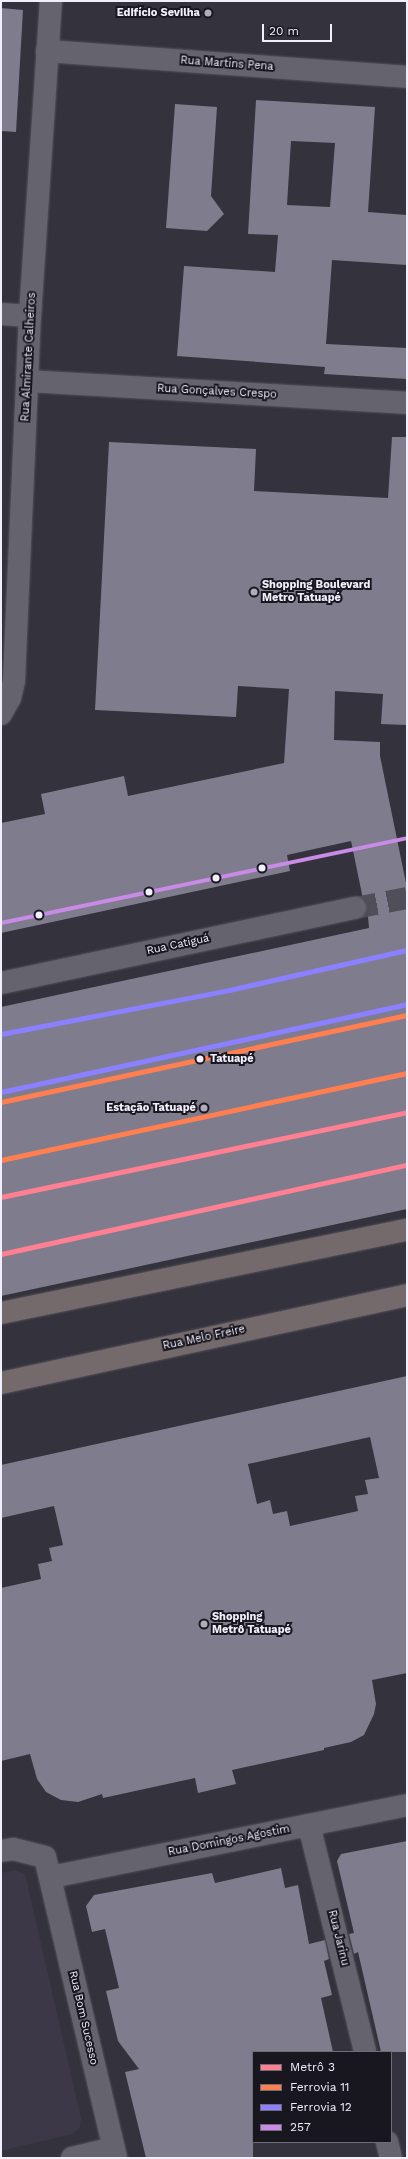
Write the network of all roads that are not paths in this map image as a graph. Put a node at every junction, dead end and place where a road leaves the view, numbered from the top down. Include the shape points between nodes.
1 (51, 1) edge
2 (47, 51) junction
3 (407, 77) edge
4 (1, 314) edge
5 (30, 316) junction
6 (27, 381) junction
7 (407, 403) edge
8 (2, 713) edge
9 (355, 908) tunnel mouth
10 (1, 983) edge
11 (407, 1230) edge
12 (407, 1294) edge
13 (1, 1314) edge
14 (1, 1382) edge
15 (407, 1805) edge
16 (309, 1825) junction
17 (1, 1851) edge
18 (51, 1877) junction
19 (365, 2051) edge
20 (387, 2143) edge
21 (115, 2153) edge
22 (407, 2157) edge
23 (72, 2158) edge
24 (391, 2158) edge
25 (399, 2158) edge

1 - 2 street, Rua Almirante Calheiros
2 - 3 street, Rua Martins Pena
2 - 5 street, Rua Almirante Calheiros
4 - 5 street
5 - 6 street, Rua Almirante Calheiros
6 - 7 street, Rua Gonçalves Crespo
6 - 8 street, Rua Almirante Calheiros via 14,680
9 - 10 street, Rua Catiguá
11 - 13 highway
12 - 14 highway, Rua Melo Freire
15 - 16 street, Rua Domingos Agostim
16 - 18 street, Rua Domingos Agostim
16 - 19 street, Rua Jarinu
17 - 18 street, Rua Bom Sucesso via 13,1849 45,1857
18 - 21 street, Rua Bom Sucesso
20 - 24 street
21 - 23 street
22 - 25 street

